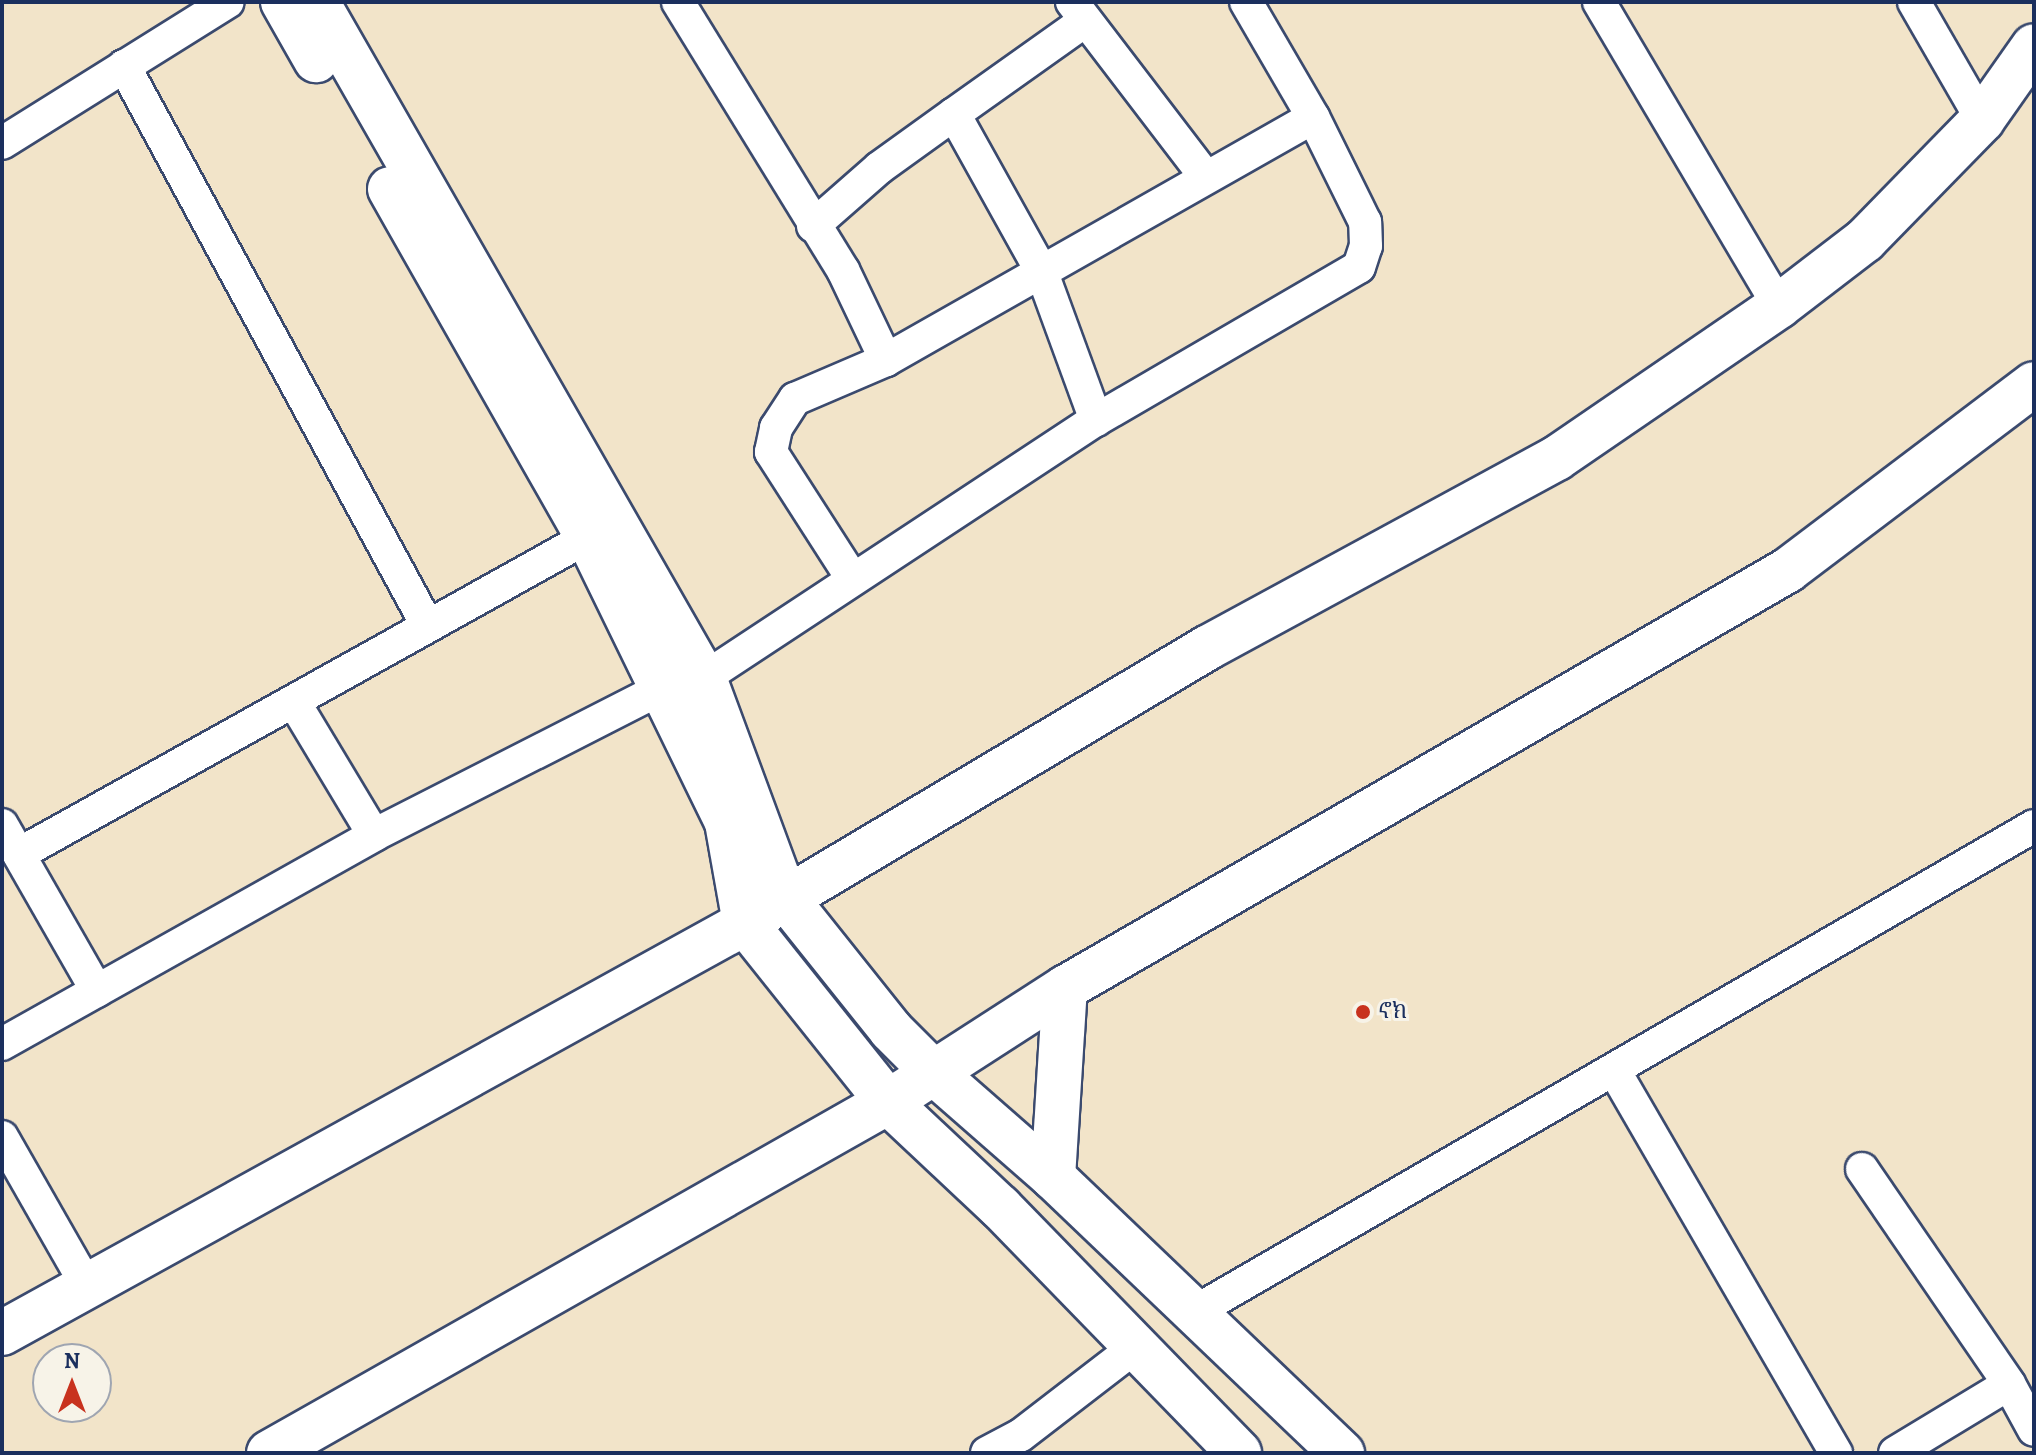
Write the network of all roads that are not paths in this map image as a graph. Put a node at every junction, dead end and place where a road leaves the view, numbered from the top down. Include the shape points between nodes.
1 (228, 2) edge
2 (283, 2) edge
3 (317, 2) edge
4 (678, 2) edge
5 (1246, 2) edge
6 (1599, 2) edge
7 (1914, 2) edge
8 (1078, 11) edge
9 (2034, 46) edge
10 (124, 66) junction
11 (954, 114) junction
12 (1313, 117) junction
13 (1982, 120) junction
14 (2, 143) edge
15 (1205, 176) junction
16 (813, 226) junction
17 (1041, 270) junction
18 (1779, 306) junction
19 (886, 360) junction
20 (2034, 384) edge
21 (1096, 420) junction
22 (588, 537) junction
23 (852, 578) junction
24 (426, 623) junction
25 (704, 678) junction
26 (661, 689) junction
27 (294, 702) junction
28 (2, 825) edge
29 (2034, 826) edge
30 (374, 835) junction
31 (19, 854) junction
32 (785, 897) junction
33 (745, 923) junction
34 (1065, 988) junction
35 (97, 991) junction
36 (2, 1044) edge
37 (1614, 1070) junction
38 (933, 1072) junction
39 (888, 1102) junction
40 (2, 1137) edge
41 (1862, 1169) dead end
42 (1053, 1177) junction
43 (86, 1284) junction
44 (1196, 1311) junction
45 (2, 1333) edge
46 (1134, 1348) junction
47 (2009, 1384) junction
48 (2034, 1430) edge
49 (1025, 1444) edge
50 (269, 1453) edge
51 (987, 1453) edge
52 (1239, 1453) edge
53 (1342, 1453) edge
54 (1836, 1453) edge
55 (1895, 1453) edge

1 - 10 street
2 - 22 main road
3 - 25 main road
4 - 16 street
5 - 12 street
6 - 18 street
7 - 13 street
8 - 11 street
8 - 15 street
9 - 13 main road
10 - 14 street
10 - 24 street
11 - 16 street via 879,168
11 - 17 street
12 - 15 street
12 - 21 street via 1365,222 1366,246 1359,267
13 - 18 main road via 1865,240
15 - 17 street
16 - 19 street via 843,270
17 - 19 street
17 - 21 street
18 - 32 main road via 1557,458 1207,648
19 - 23 street via 795,399 776,428 771,452
20 - 34 main road via 1788,570
21 - 23 street
22 - 24 street
22 - 26 main road
23 - 25 street
24 - 27 street
25 - 32 main road
26 - 30 street
26 - 33 main road via 727,822
27 - 30 street
27 - 31 street
28 - 31 street
29 - 37 street
30 - 35 street
31 - 35 street
32 - 33 main road
32 - 38 main road via 891,1030
33 - 39 main road
33 - 43 main road
34 - 38 main road
34 - 42 main road
35 - 36 street
37 - 44 street
37 - 54 street
38 - 39 main road
38 - 42 main road
39 - 46 main road via 1000,1207
39 - 50 main road
40 - 43 street
41 - 47 street
42 - 44 main road
43 - 45 main road
44 - 53 main road
46 - 49 street
46 - 52 main road
47 - 48 street
47 - 55 street
49 - 51 street

